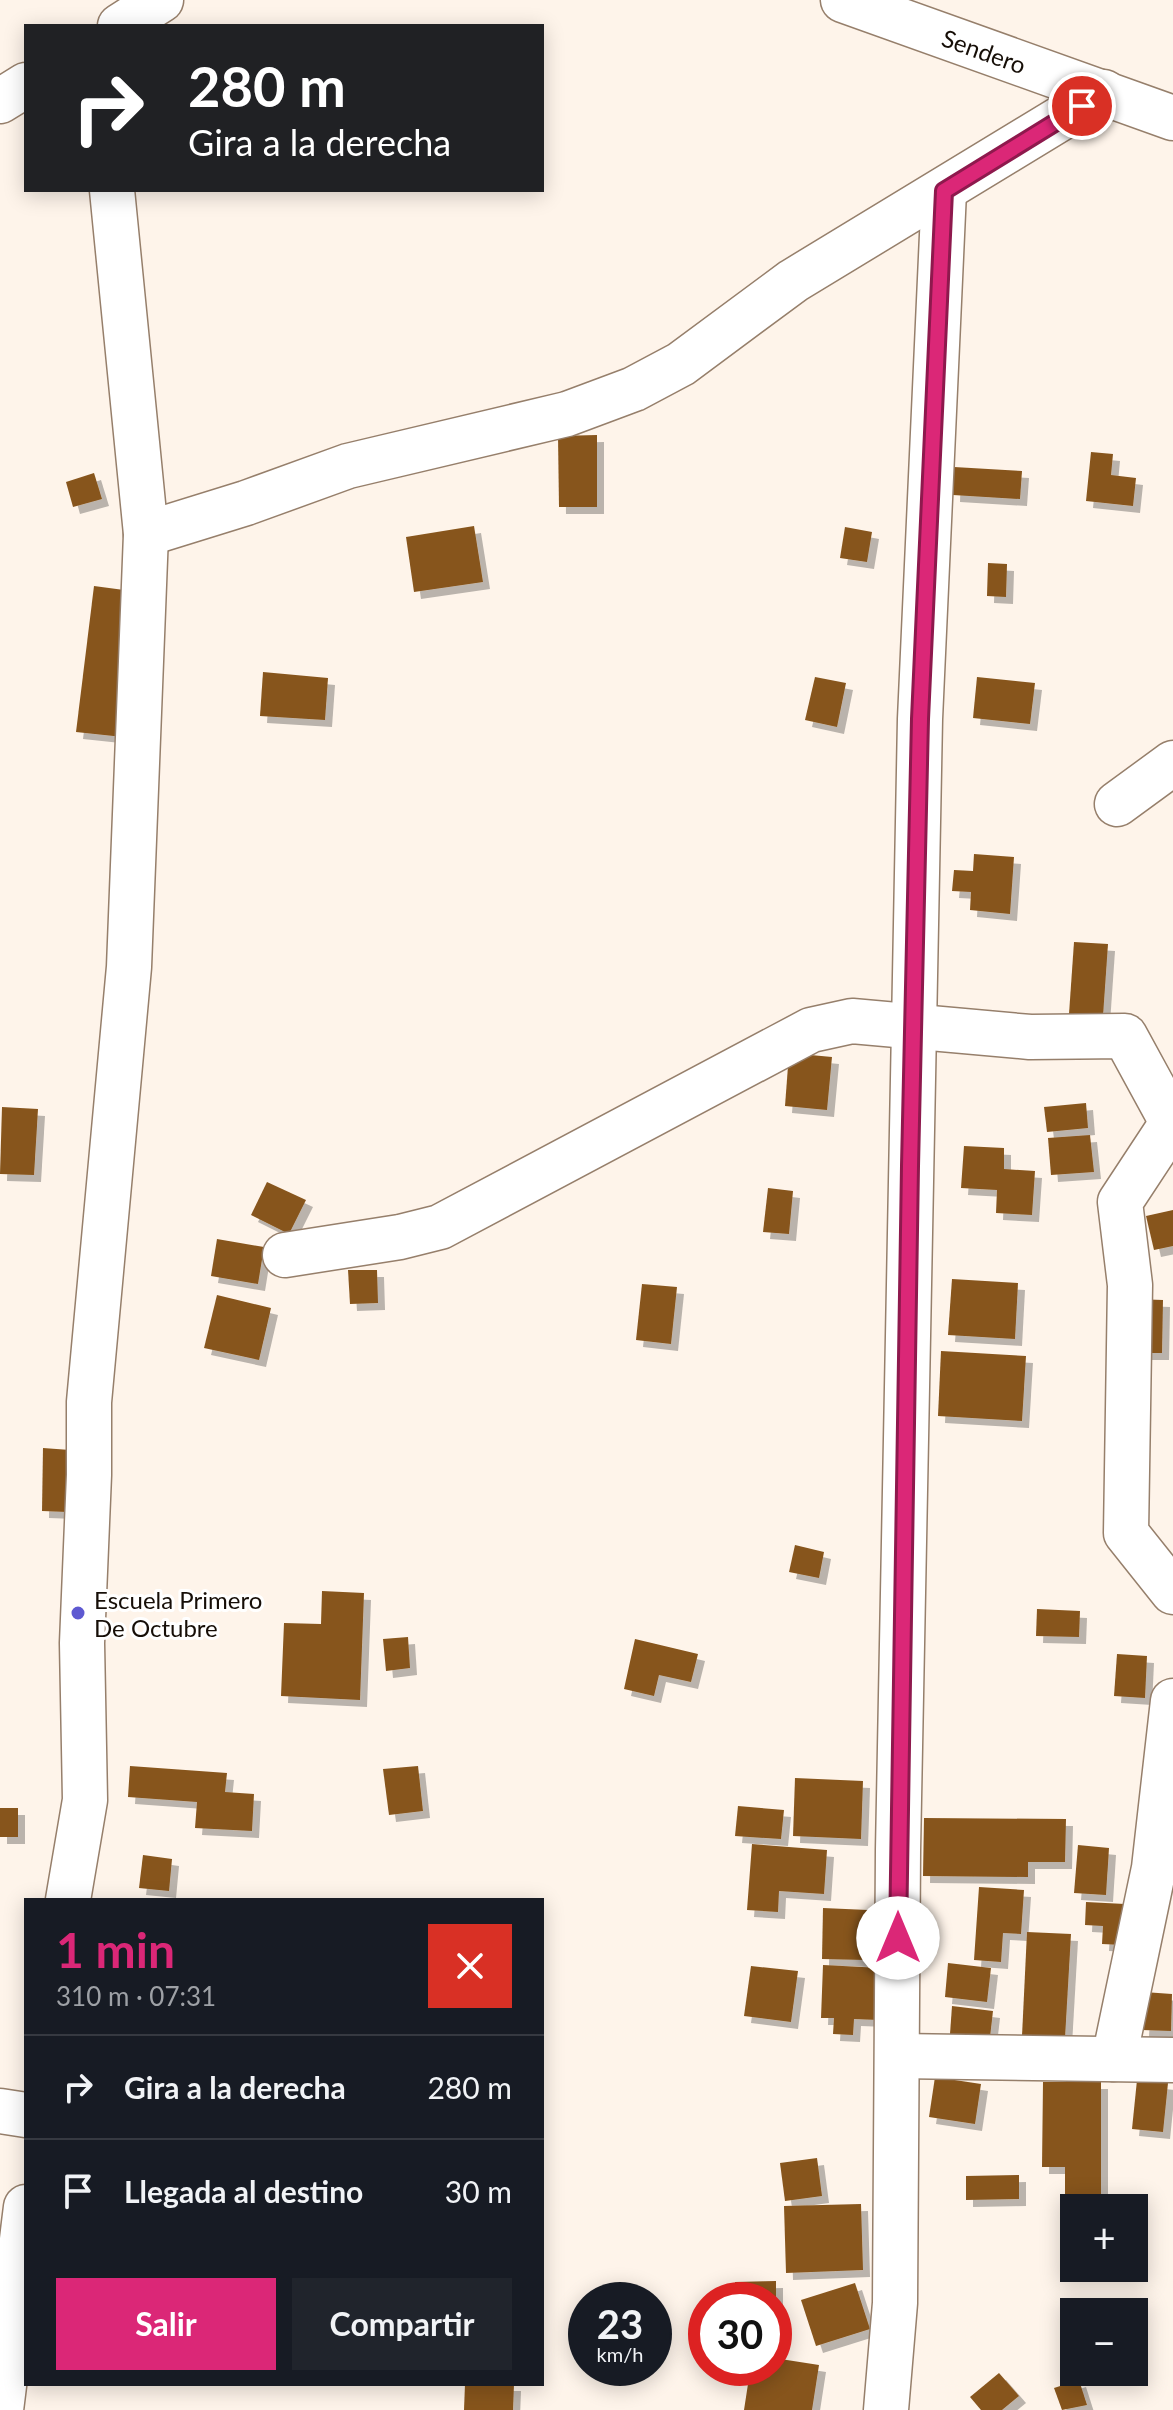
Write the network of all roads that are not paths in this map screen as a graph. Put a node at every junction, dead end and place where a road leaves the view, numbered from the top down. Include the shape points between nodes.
1 (161, 0) edge
2 (843, 0) edge
3 (123, 24) edge
4 (24, 86) edge
5 (1104, 92) junction
6 (0, 101) edge
7 (1173, 118) edge
8 (944, 191) junction
9 (112, 192) edge
10 (146, 534) junction
11 (1173, 763) edge
12 (1117, 804) dead end
13 (913, 1026) junction
14 (1173, 1124) edge
15 (285, 1255) dead end
16 (1173, 1592) edge
17 (1173, 1701) edge
18 (68, 1898) edge
19 (898, 2056) junction
20 (1114, 2059) junction
21 (1173, 2060) edge
22 (0, 2111) edge
23 (24, 2115) edge
24 (24, 2223) edge
25 (1, 2410) edge
26 (886, 2410) edge

1 - 3 street
2 - 5 street, Sendero
4 - 6 street
5 - 7 street, Sendero
5 - 8 street
8 - 10 street via 793,281 681,364 634,389 567,414 348,466
8 - 13 street via 920,719
9 - 10 street
10 - 18 street via 129,967 89,1402 82,1643 85,1800
11 - 12 street
13 - 14 street via 1030,1037 1125,1036
13 - 15 street via 852,1021 811,1030 440,1227
13 - 19 street
14 - 16 street via 1120,1202 1130,1285 1126,1533
17 - 20 street via 1154,1868
19 - 20 street
19 - 26 street via 895,2303
20 - 21 street
22 - 23 street
24 - 25 street

